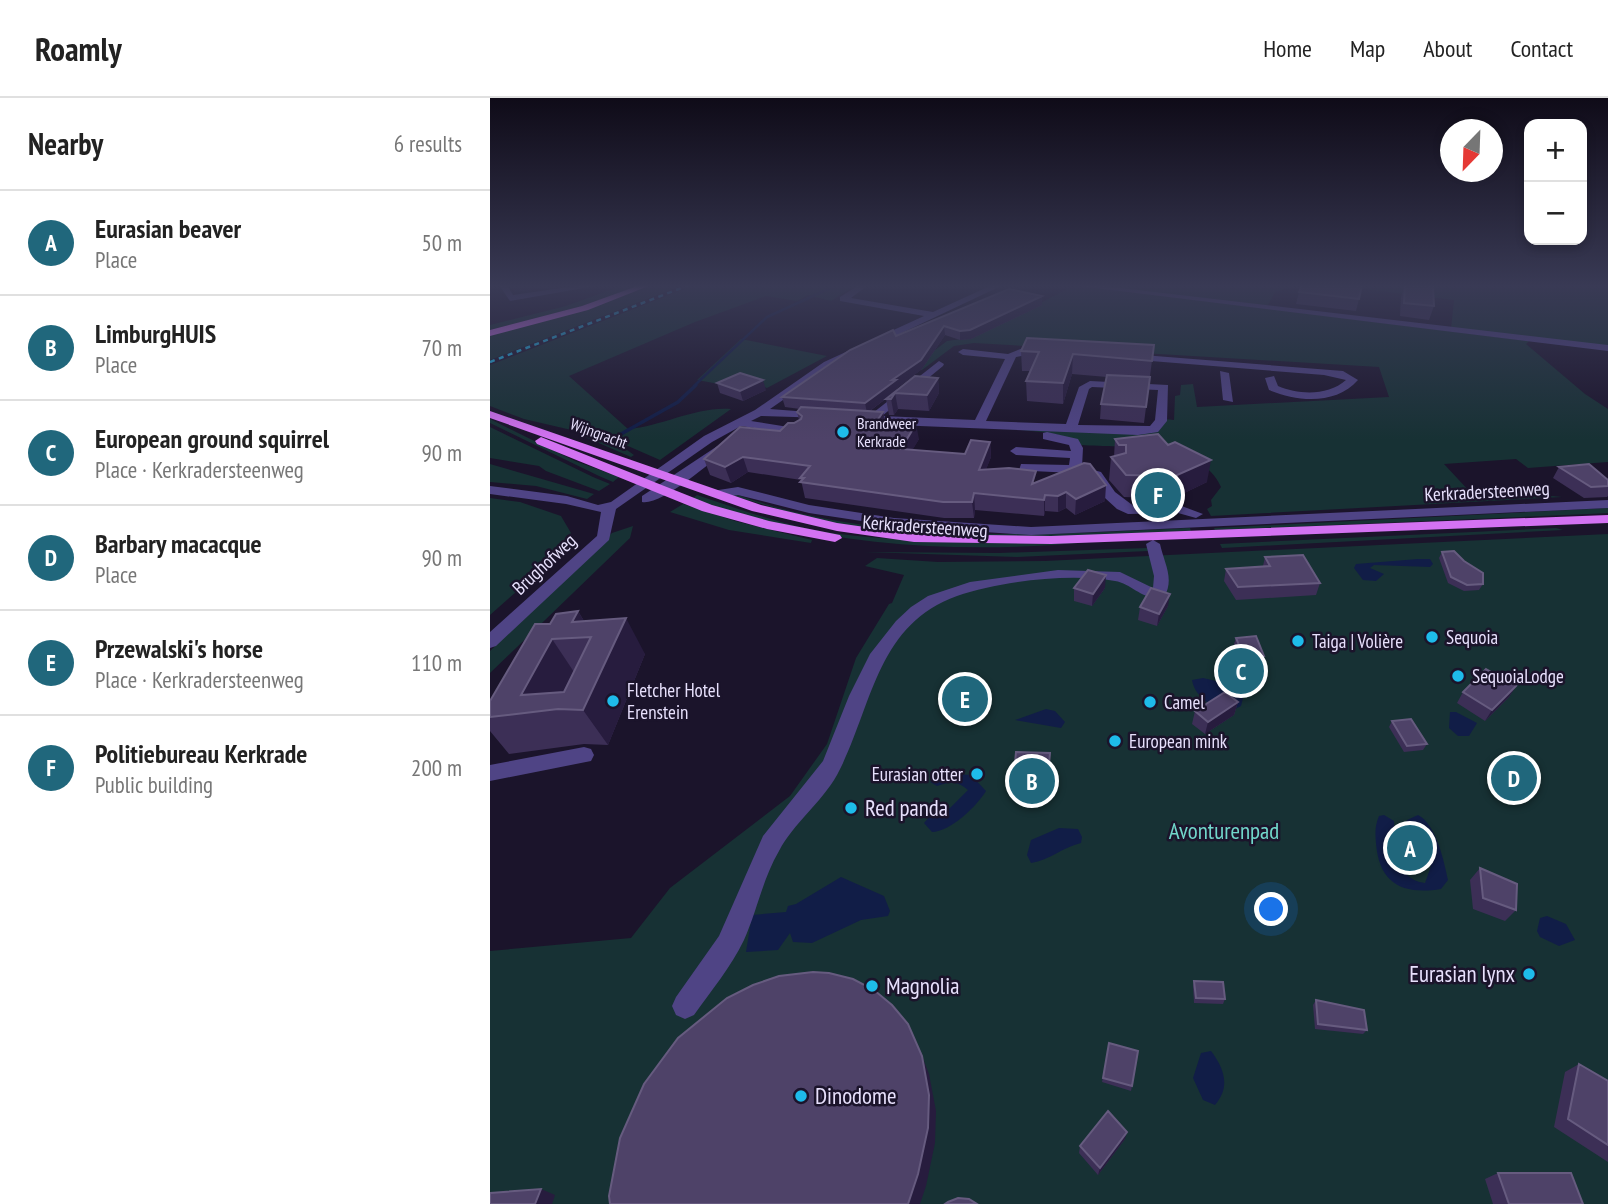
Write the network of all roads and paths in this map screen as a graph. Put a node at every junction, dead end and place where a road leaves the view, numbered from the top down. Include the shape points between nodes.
1 (887, 337) edge
2 (1512, 337) edge
3 (1608, 348) edge
4 (963, 352) dead end
5 (1055, 352) edge
6 (1121, 356) edge
7 (1010, 357) junction
8 (1213, 362) junction
9 (939, 364) dead end
10 (1224, 373) junction
11 (1229, 400) dead end
12 (759, 412) junction
13 (490, 414) edge
14 (871, 419) junction
15 (742, 423) junction
16 (979, 424) junction
17 (524, 428) junction
18 (1071, 428) junction
19 (797, 432) edge
20 (1016, 451) dead end
21 (1077, 455) junction
22 (1075, 469) junction
23 (1117, 472) edge
24 (662, 474) junction
25 (1096, 475) junction
26 (678, 480) junction
27 (1023, 480) edge
28 (654, 488) junction
29 (490, 490) edge
30 (1608, 504) edge
31 (609, 512) junction
32 (1608, 519) edge
33 (1202, 528) junction
34 (1153, 544) junction
35 (490, 642) edge
36 (584, 755) dead end
37 (490, 773) edge
38 (685, 1006) dead end

1 - 12 street via 828,364
2 - 3 street
4 - 7 street
5 - 7 street via 1023,351
6 - 8 street
7 - 16 street
8 - 10 street via 1212,369
8 - 10 street via 1343,374 1353,380 1348,385
9 - 14 street
10 - 11 street
12 - 14 street
12 - 15 street
13 - 17 main road, Wijngracht
14 - 16 street
15 - 19 street
15 - 24 street via 708,439
15 - 26 street via 726,443
16 - 18 street
16 - 21 street via 1071,440
17 - 24 main road, Wijngracht
17 - 28 main road, Wijngracht via 559,450
18 - 18 street via 1084,387 1090,384 1164,387 1161,421 1154,429
20 - 21 street
21 - 22 street
22 - 25 street
22 - 27 street via 1026,467
23 - 25 street
24 - 26 main road, Kerkradersteenweg
24 - 28 street
25 - 33 street via 1122,509 1184,508
26 - 28 street
26 - 33 main road, Kerkradersteenweg via 796,518 922,538 1051,540
28 - 31 street
28 - 31 street via 635,506
28 - 34 main road, Kerkradersteenweg via 767,526 895,545 1015,550
29 - 31 street via 537,496 594,518
30 - 33 street, Kerkradersteenweg
31 - 35 street, Brughofweg via 604,537
32 - 33 main road, Kerkradersteenweg via 1307,537
33 - 34 main road, Kerkradersteenweg
34 - 38 street via 1163,579 1158,593 1149,593 1121,577 1051,576 951,592 915,609 864,681 828,771 773,839 758,865 728,945
36 - 37 street

